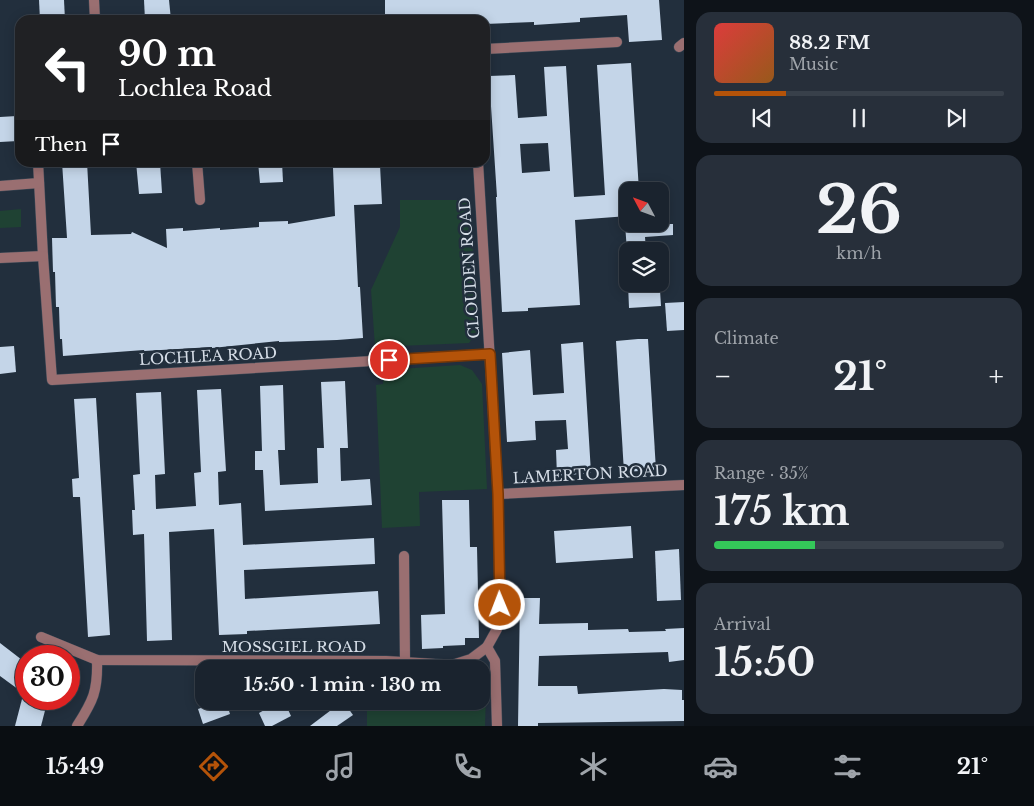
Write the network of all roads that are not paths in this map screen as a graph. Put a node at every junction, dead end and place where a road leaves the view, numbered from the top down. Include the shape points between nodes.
1 (94, 0) edge
2 (95, 15) edge
3 (618, 42) dead end
4 (490, 49) edge
5 (38, 167) edge
6 (197, 167) edge
7 (478, 167) edge
8 (39, 183) junction
9 (0, 186) edge
10 (200, 200) dead end
11 (43, 256) junction
12 (0, 258) edge
13 (490, 354) junction
14 (684, 485) edge
15 (498, 494) junction
16 (404, 556) dead end
17 (41, 637) dead end
18 (486, 647) junction
19 (97, 660) junction
20 (405, 660) edge
21 (468, 660) edge
22 (195, 661) edge
23 (77, 726) edge
24 (497, 726) edge

1 - 2 street
3 - 4 street
5 - 8 street, LOCHLEA ROAD
6 - 10 street
7 - 13 street, CLOUDEN ROAD
8 - 9 street
8 - 11 street, LOCHLEA ROAD
11 - 12 street
11 - 13 street, LOCHLEA ROAD via 52,380
13 - 15 street, CLOUDEN ROAD
14 - 15 street, LAMERTON ROAD
15 - 18 street, CLOUDEN ROAD via 500,605 497,629
16 - 20 street
17 - 19 street, MOSSGIEL ROAD
18 - 21 street, MOSSGIEL ROAD
18 - 24 street via 495,661
19 - 22 street, MOSSGIEL ROAD
19 - 23 street via 95,692

